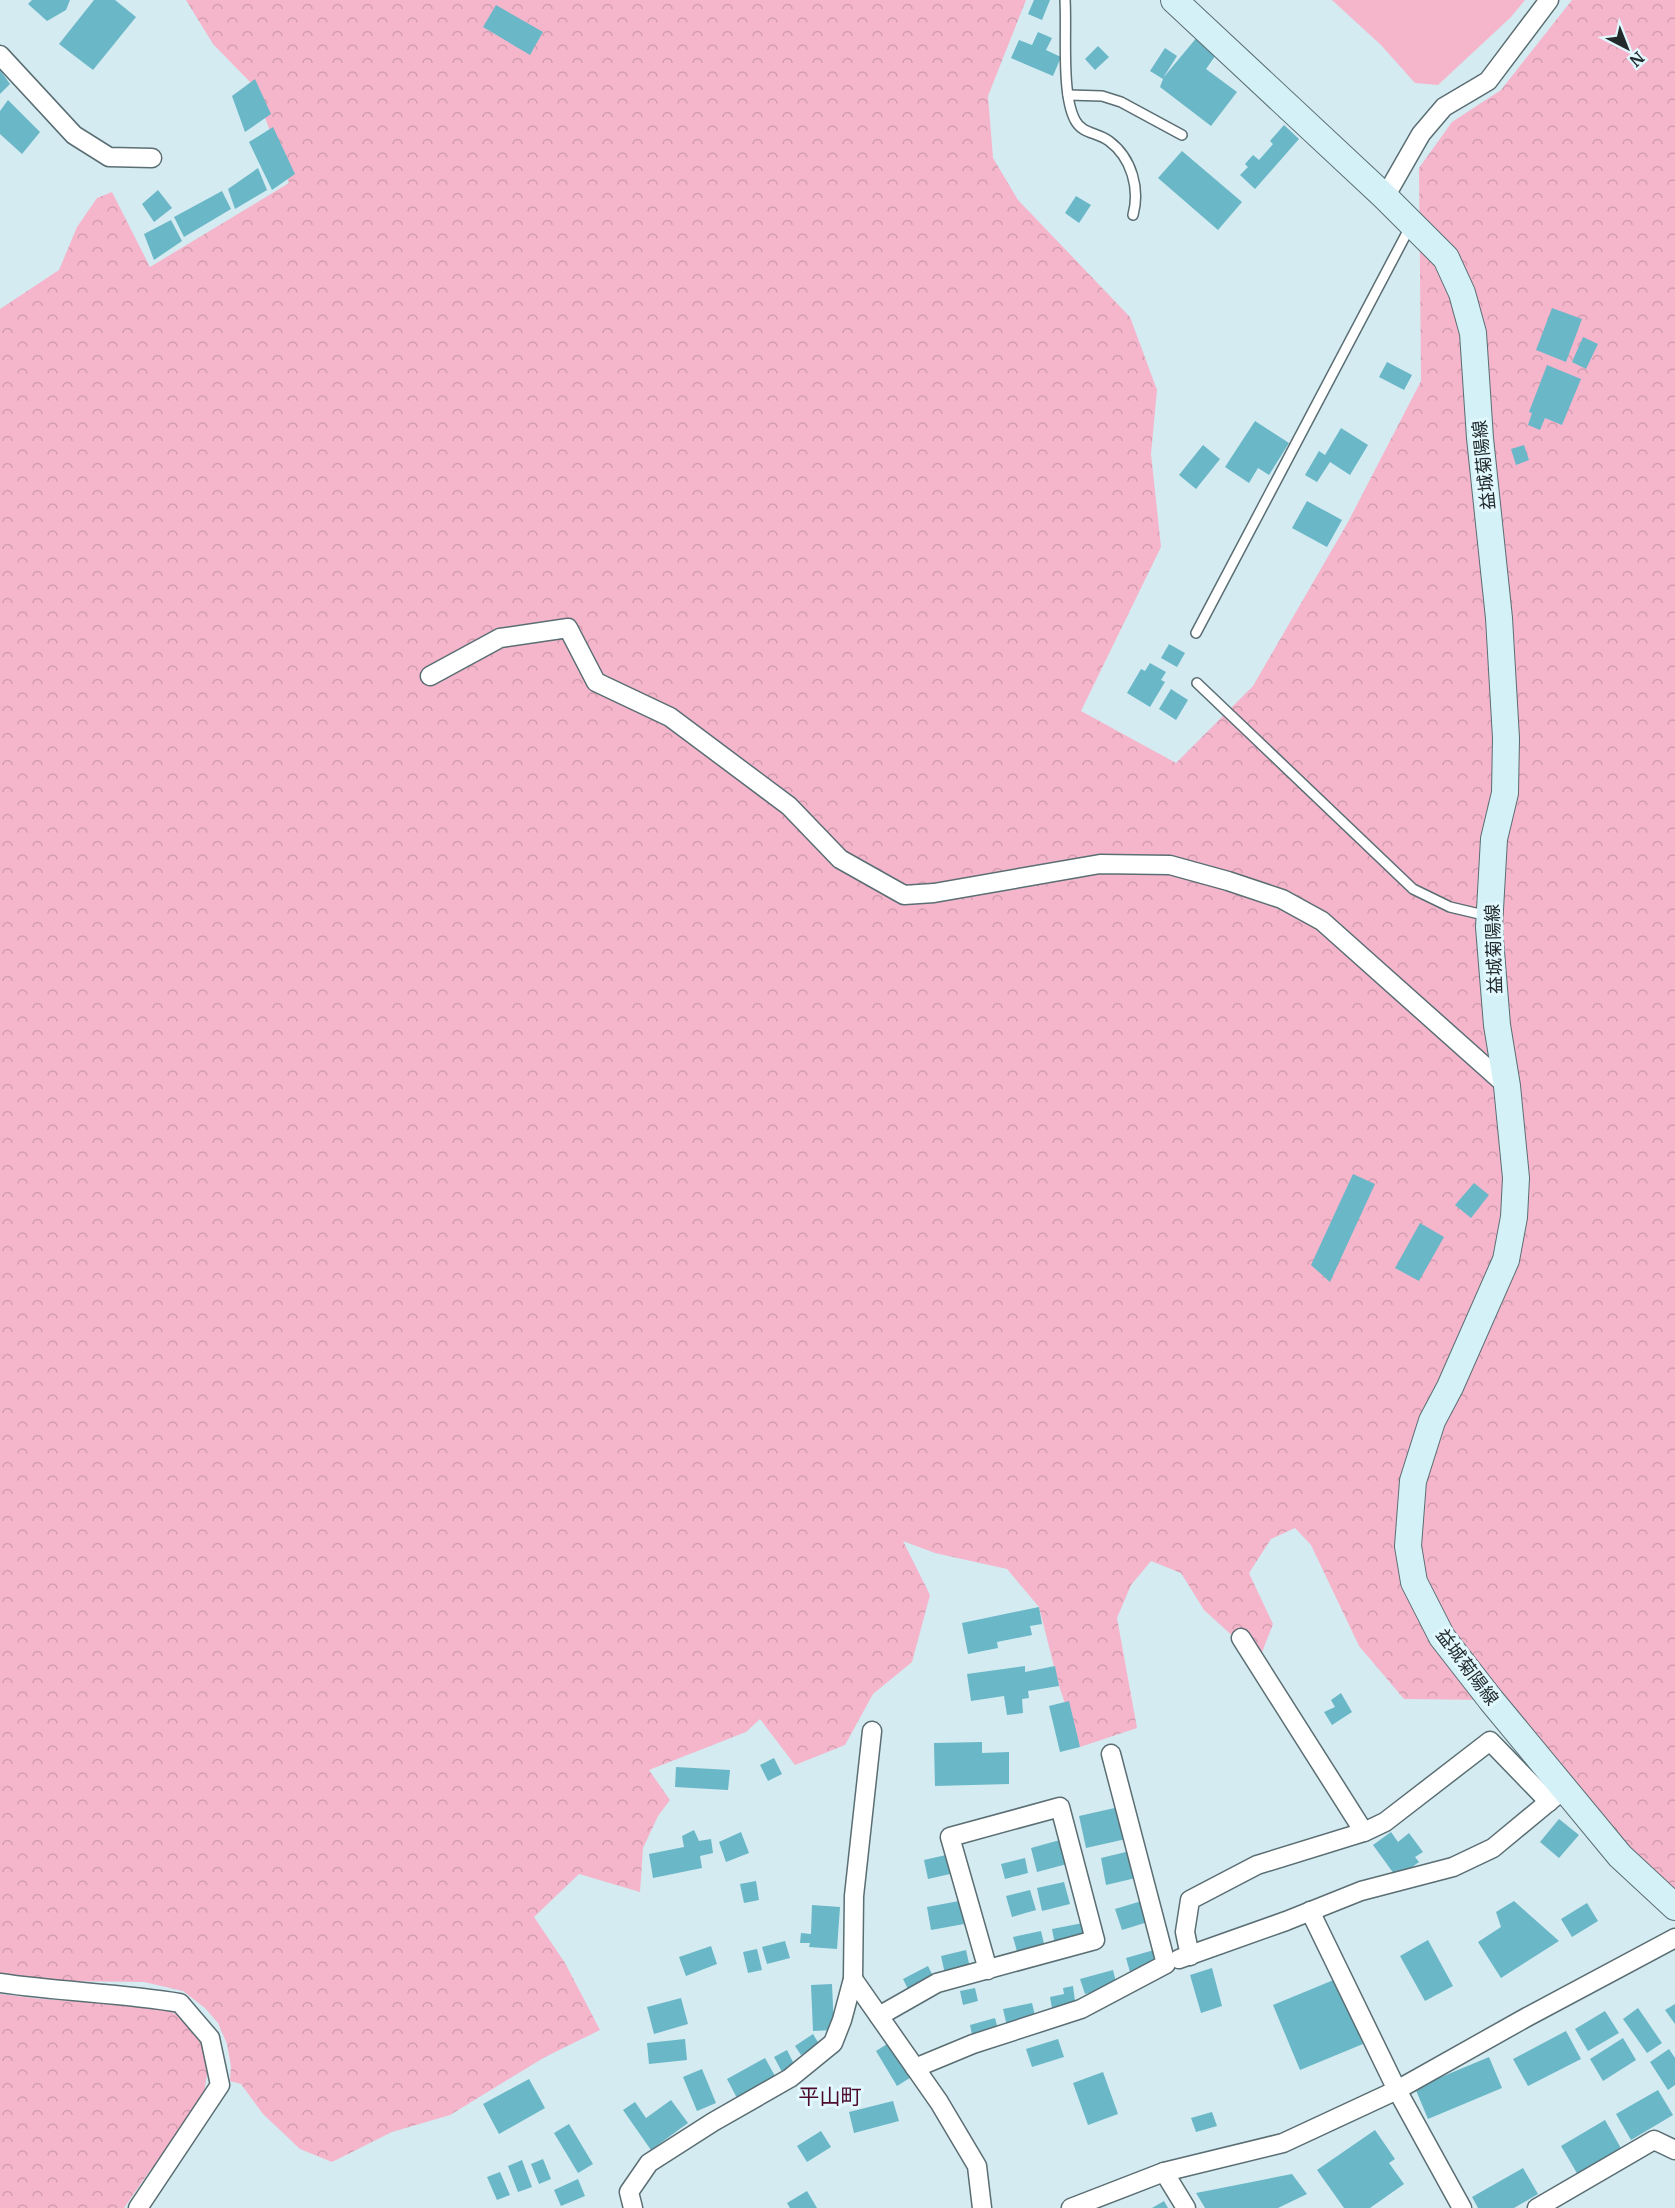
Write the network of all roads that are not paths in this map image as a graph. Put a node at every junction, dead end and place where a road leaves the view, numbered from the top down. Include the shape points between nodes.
1 (1065, 0) edge
2 (1174, 0) edge
3 (1549, 0) edge
4 (0, 55) edge
5 (1068, 95) junction
6 (1182, 135) dead end
7 (152, 158) dead end
8 (1385, 197) junction
9 (1132, 215) dead end
10 (1412, 223) junction
11 (1196, 633) dead end
12 (430, 676) dead end
13 (1197, 683) dead end
14 (1490, 916) junction
15 (1507, 1086) junction
16 (1241, 1638) dead end
17 (872, 1731) dead end
18 (1111, 1754) dead end
19 (1557, 1795) junction
20 (1364, 1832) junction
21 (1675, 1907) edge
22 (1310, 1911) junction
23 (1675, 1938) edge
24 (1190, 1956) junction
25 (1166, 1964) junction
26 (988, 1970) junction
27 (853, 1979) junction
28 (0, 1983) edge
29 (879, 2016) junction
30 (915, 2068) junction
31 (1397, 2090) junction
32 (1675, 2150) edge
33 (1164, 2172) junction
34 (138, 2208) edge
35 (633, 2208) edge
36 (982, 2208) edge
37 (1071, 2208) edge
38 (1186, 2208) edge
39 (1462, 2208) edge
40 (1537, 2208) edge

1 - 5 lane
2 - 8 main road, 益城菊陽線
3 - 8 street via 1488,81 1444,107 1421,134
4 - 7 street via 74,135 109,157
5 - 6 lane via 1102,96 1121,102
5 - 9 lane via 1074,118 1082,129 1109,140 1129,165 1137,195
8 - 10 main road, 益城菊陽線
10 - 11 lane
10 - 14 main road, 益城菊陽線 via 1446,258 1462,293 1473,333 1504,685 1505,793 1494,840
12 - 15 street via 500,638 568,628 596,682 670,717 789,806 840,859 904,894 934,893 1100,864 1147,864 1170,865 1282,899 1322,921
13 - 14 lane via 1413,889 1450,907
14 - 15 main road, 益城菊陽線 via 1497,1025
15 - 19 main road, 益城菊陽線 via 1516,1178 1506,1260 1432,1421 1413,1481 1408,1546 1414,1582 1442,1637
16 - 20 street
17 - 27 street via 854,1896
18 - 25 street
19 - 20 street via 1490,1741 1385,1822
19 - 21 main road, 益城菊陽線
19 - 22 street via 1493,1848 1453,1867 1361,1891
20 - 24 street via 1257,1865 1190,1900 1185,1932
22 - 24 street
22 - 31 street
23 - 31 street
24 - 25 street
25 - 30 street via 1082,2009 973,2044
26 - 26 street via 1095,1940 1060,1807 950,1837
26 - 29 street via 937,1983
27 - 29 street
27 - 35 street via 833,2043 790,2078 649,2163 629,2192
28 - 34 street via 180,2003 210,2038 220,2085
29 - 30 street
30 - 36 street via 976,2166
31 - 33 street via 1283,2143
31 - 39 street
32 - 40 street via 1654,2140
33 - 37 street
33 - 38 street

